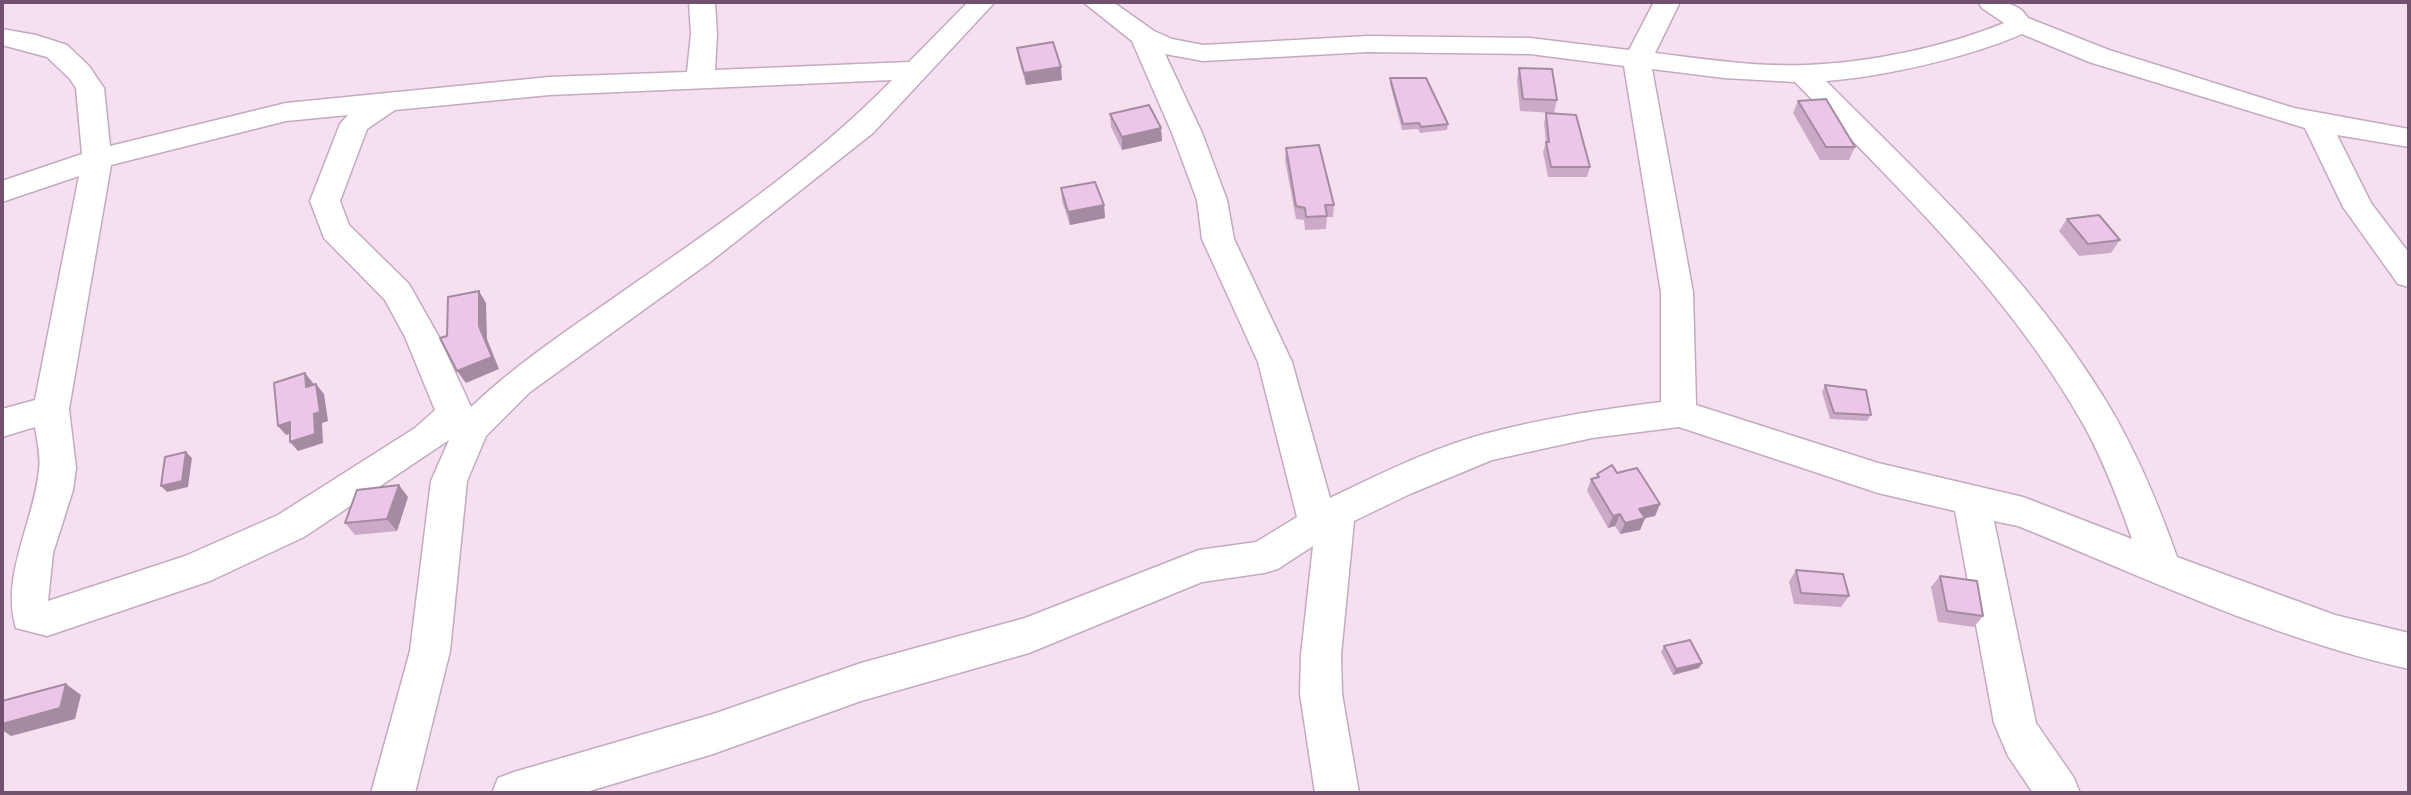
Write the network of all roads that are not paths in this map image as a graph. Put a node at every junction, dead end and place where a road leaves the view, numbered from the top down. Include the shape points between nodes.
1 (702, 2) edge
2 (982, 2) edge
3 (1096, 2) edge
4 (1667, 2) edge
5 (1992, 2) edge
6 (2017, 23) junction
7 (2, 37) edge
8 (1160, 50) junction
9 (1639, 60) junction
10 (918, 70) junction
11 (1803, 74) junction
12 (700, 80) junction
13 (346, 115) junction
14 (2316, 122) junction
15 (2409, 138) edge
16 (97, 159) junction
17 (2, 192) edge
18 (2409, 276) edge
19 (51, 409) junction
20 (1679, 413) junction
21 (463, 421) junction
22 (2, 423) edge
23 (1971, 498) junction
24 (1327, 518) junction
25 (2161, 566) junction
26 (2409, 651) edge
27 (393, 793) edge
28 (514, 793) edge
29 (1337, 793) edge
30 (2058, 793) edge

1 - 12 street
2 - 10 street
3 - 8 street
4 - 9 street
5 - 6 street
6 - 11 street via 1988,39 1902,60
6 - 14 street via 2099,57
7 - 16 street via 57,51 79,72 89,88
8 - 9 street via 1203,53 1368,44 1530,46
8 - 24 street via 1212,200 1219,239 1275,362
9 - 11 street
9 - 20 street via 1638,78 1676,292
10 - 12 street
10 - 21 street via 887,105 837,148 699,254
11 - 25 street via 2019,302 2094,411 2145,519
12 - 13 street via 549,86 389,101
13 - 16 street via 286,112
13 - 21 street via 325,201 335,230 397,292
14 - 15 street
14 - 18 street via 2358,207
16 - 17 street
16 - 19 street
19 - 21 street via 58,468 34,554 28,601 30,616 47,619 197,569 291,526 428,438
19 - 22 street
20 - 23 street via 1878,478
20 - 24 street via 1592,424 1487,447 1397,482
21 - 27 street via 449,481 430,652
23 - 25 street via 2023,512
23 - 30 street via 2015,723
24 - 28 street via 1264,557 1199,566 1029,635 861,682 713,734
24 - 29 street via 1321,694
25 - 26 street via 2335,633

